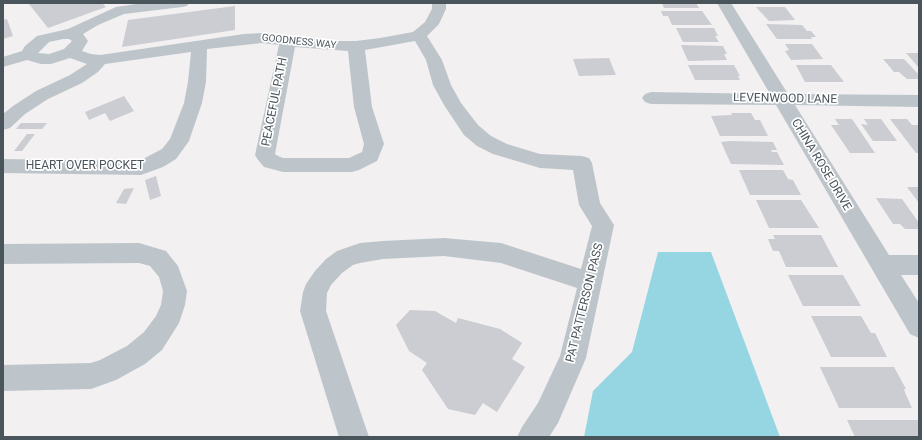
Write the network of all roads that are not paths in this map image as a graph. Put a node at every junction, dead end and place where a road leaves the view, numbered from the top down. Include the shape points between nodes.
1 (182, 3) edge
2 (439, 3) edge
3 (724, 3) edge
4 (118, 7) edge
5 (71, 34) junction
6 (419, 35) junction
7 (288, 42) junction
8 (199, 46) junction
9 (356, 46) junction
10 (70, 52) junction
11 (30, 54) junction
12 (100, 60) junction
13 (3, 62) edge
14 (651, 98) dead end
15 (781, 99) junction
16 (919, 101) edge
17 (3, 124) edge
18 (3, 166) edge
19 (3, 254) edge
20 (882, 265) junction
21 (919, 265) edge
22 (591, 282) junction
23 (919, 326) edge
24 (3, 378) edge
25 (354, 437) edge
26 (532, 437) edge

1 - 4 street
2 - 6 street via 431,24
3 - 15 street, CHINA ROSE DRIVE
4 - 5 street
5 - 10 street via 80,41
5 - 11 street via 58,34 43,39 31,49
6 - 9 street, GOODNESS WAY
6 - 22 street, PAT PATTERSON PASS via 434,60 442,85 453,105 471,130 484,141 500,149 540,161 582,164 590,205 603,225
7 - 8 street, GOODNESS WAY via 262,38
7 - 9 street, GOODNESS WAY
7 - 9 street, PEACEFUL PATH via 265,155 271,162 283,165 352,164 370,156 374,144 363,107
8 - 12 street, GOODNESS WAY
8 - 18 street, HEART OVER POCKET via 193,103 179,141 169,154 156,162 142,168
10 - 11 street via 51,59 41,59
10 - 12 street, GOODNESS WAY via 88,59
11 - 13 street
12 - 17 street via 76,79 42,95 19,110
14 - 15 street, LEVENWOOD LANE
15 - 16 street, LEVENWOOD LANE
15 - 20 street, CHINA ROSE DRIVE
19 - 24 street via 139,253 158,258 170,273 175,291 166,323 153,341 136,355 106,371 91,376
20 - 21 street
20 - 23 street, CHINA ROSE DRIVE
22 - 25 street via 501,253 473,249 444,247 383,250 345,258 323,278 315,292 313,311
22 - 26 street, PAT PATTERSON PASS via 573,358 548,413

